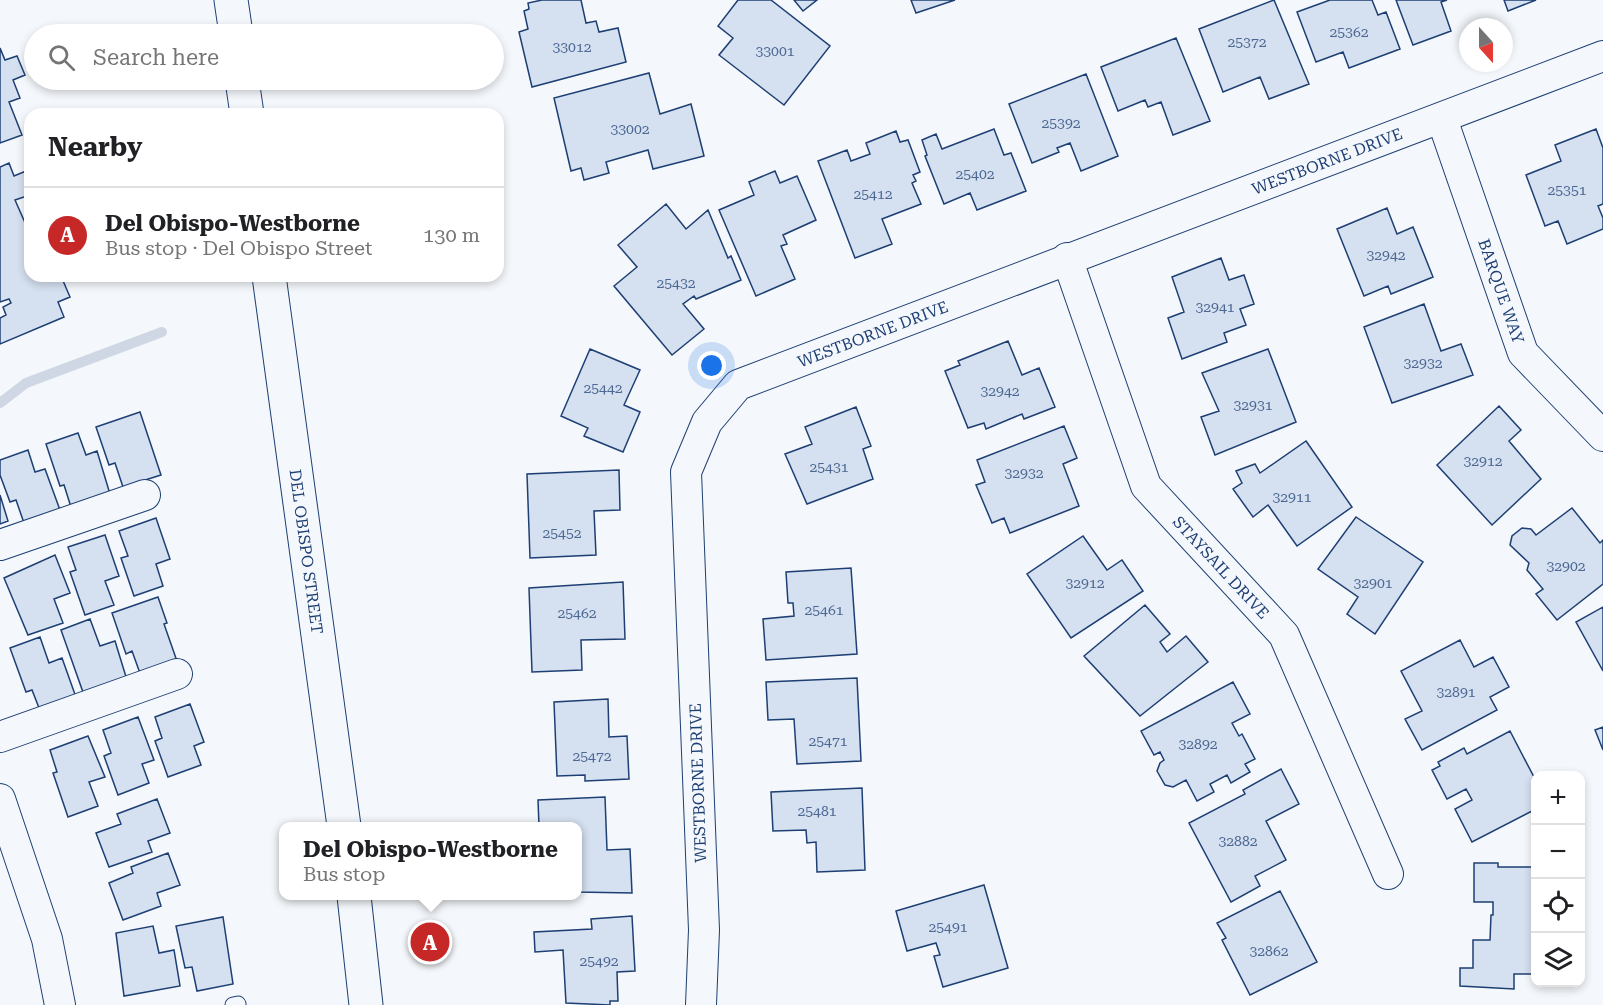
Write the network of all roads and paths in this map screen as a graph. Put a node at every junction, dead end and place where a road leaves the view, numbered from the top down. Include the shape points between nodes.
1 (231, 0) edge
2 (235, 24) edge
3 (1603, 56) edge
4 (243, 90) edge
5 (246, 108) edge
6 (1442, 119) junction
7 (1067, 258) junction
8 (270, 282) edge
9 (1603, 436) edge
10 (145, 495) dead end
11 (0, 545) edge
12 (177, 674) dead end
13 (0, 737) edge
14 (0, 799) edge
15 (343, 822) edge
16 (1388, 874) dead end
17 (354, 900) edge
18 (60, 1005) edge
19 (366, 1005) edge
20 (701, 1005) edge

1 - 2 main road
3 - 6 street, WESTBORNE DRIVE
4 - 5 main road
6 - 7 street, WESTBORNE DRIVE
6 - 9 street, BARQUE WAY via 1523,353
7 - 16 street, STAYSAIL DRIVE via 1146,486 1284,635
7 - 20 street, WESTBORNE DRIVE via 738,385 707,422 686,472 704,930
8 - 15 main road, DEL OBISPO STREET
10 - 11 street
12 - 13 street
14 - 18 street via 47,939
17 - 19 main road

